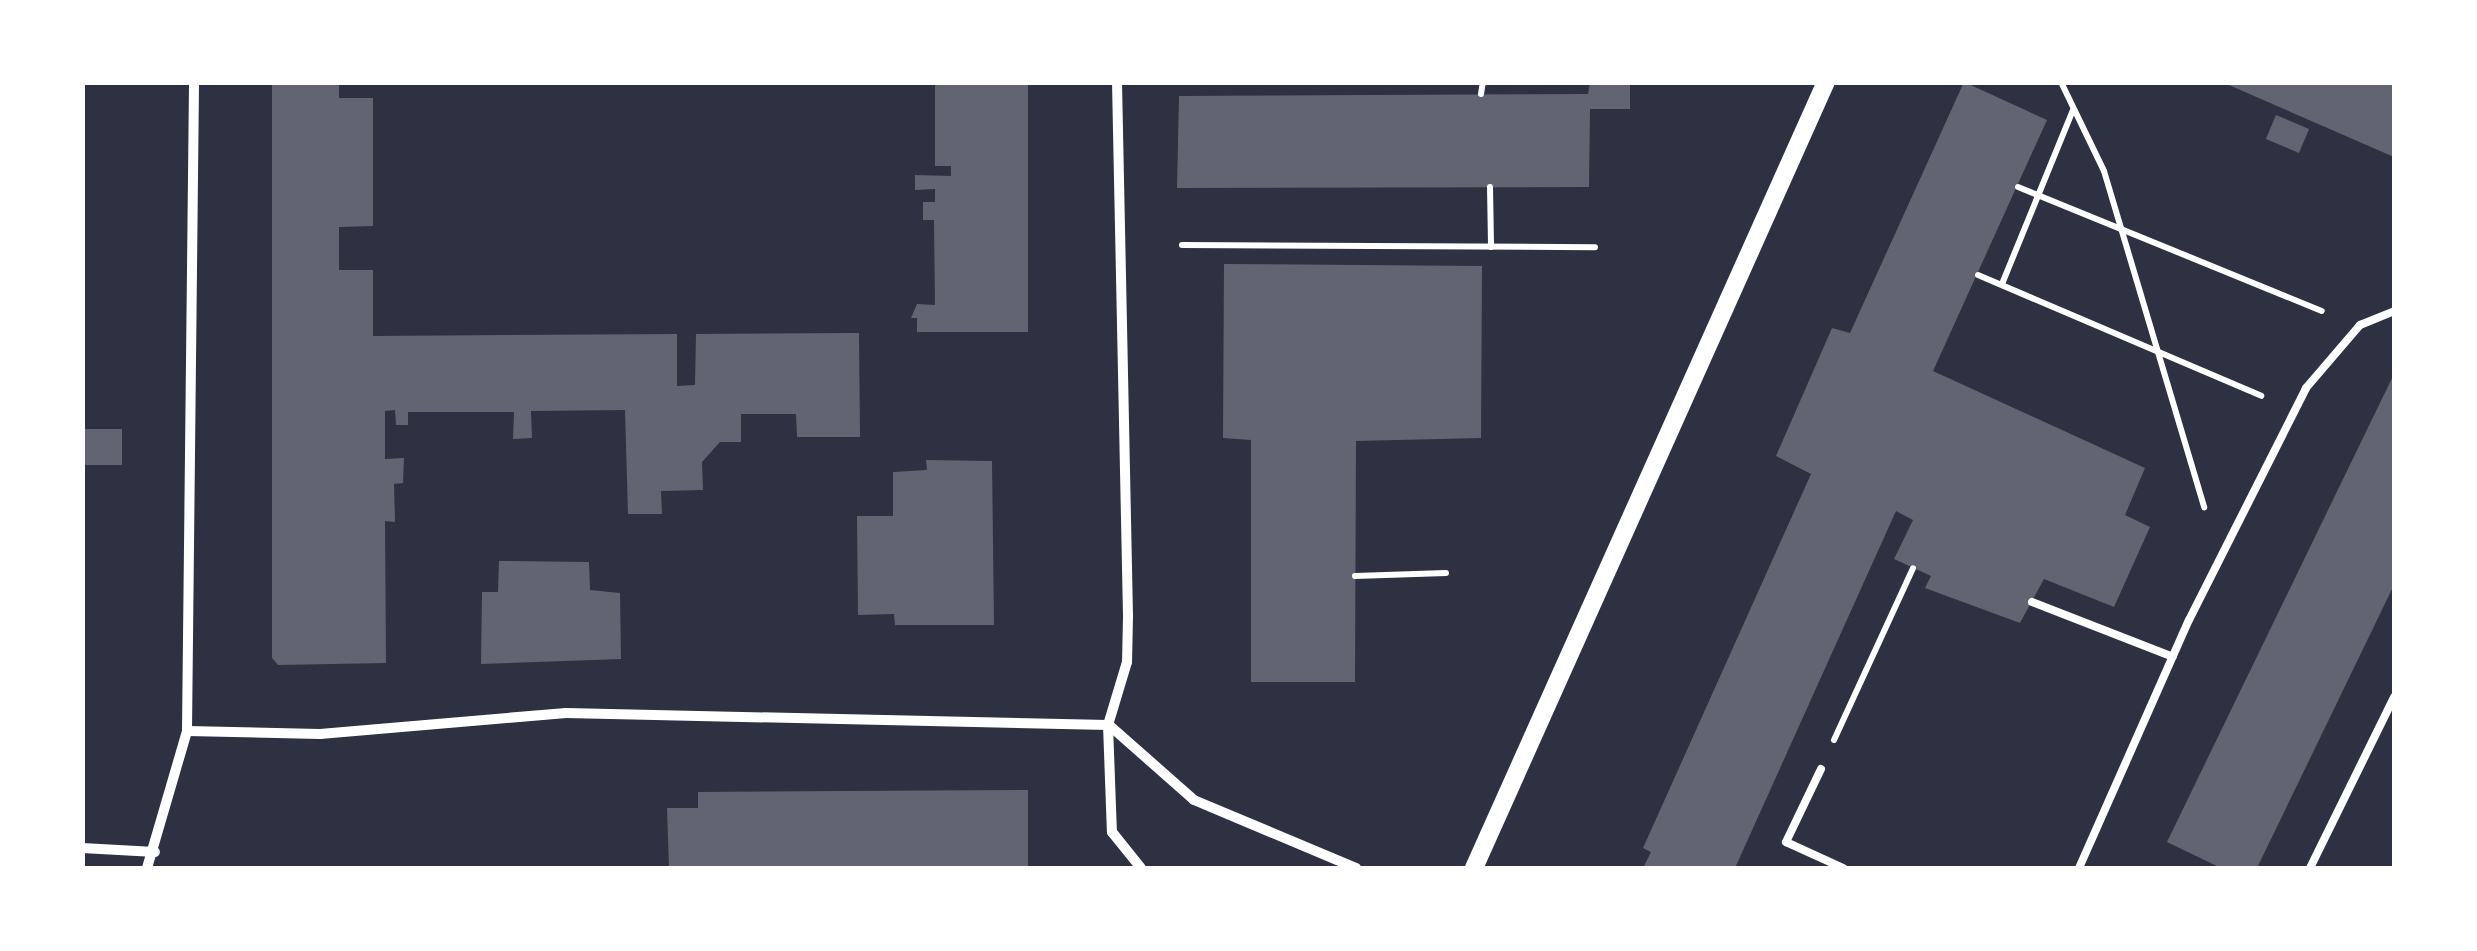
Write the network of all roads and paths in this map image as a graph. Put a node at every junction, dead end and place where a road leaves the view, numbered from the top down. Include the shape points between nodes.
1 (194, 82) edge
2 (1117, 82) edge
3 (1483, 82) edge
4 (1826, 82) edge
5 (2061, 82) edge
6 (1481, 94) dead end
7 (2074, 108) junction
8 (2018, 187) dead end
9 (1490, 188) dead end
10 (2040, 197) junction
11 (2125, 233) junction
12 (1182, 245) dead end
13 (1491, 247) junction
14 (1595, 247) dead end
15 (1978, 275) dead end
16 (2002, 284) junction
17 (2394, 311) edge
18 (2360, 325) junction
19 (2161, 354) junction
20 (2295, 410) junction
21 (2219, 561) junction
22 (1913, 568) dead end
23 (1446, 574) dead end
24 (1356, 576) dead end
25 (2032, 602) dead end
26 (2173, 658) junction
27 (2394, 697) edge
28 (1108, 725) junction
29 (187, 731) junction
30 (1821, 769) joint
31 (82, 848) edge
32 (154, 852) junction
33 (146, 868) edge
34 (1141, 868) edge
35 (1356, 868) edge
36 (1474, 868) edge
37 (1843, 868) edge
38 (2079, 868) edge
39 (2310, 868) edge

1 - 29 street
2 - 28 street via 1128,616 1127,662
3 - 6 path
4 - 36 street
5 - 7 path
7 - 10 path
7 - 11 path
8 - 10 path
9 - 13 path
10 - 11 path
10 - 16 path
11 - 18 path
11 - 19 path
12 - 13 path
13 - 14 path
15 - 16 path
16 - 19 path
17 - 18 lane
18 - 20 lane
19 - 20 path
19 - 21 path
20 - 21 lane
21 - 26 lane
22 - 30 path
23 - 24 path
25 - 26 lane
26 - 38 lane
27 - 39 lane
28 - 29 street via 566,713 320,734
28 - 34 street via 1112,832
28 - 35 street via 1194,800
29 - 32 street
30 - 37 lane via 1786,842
31 - 32 street
32 - 33 street

